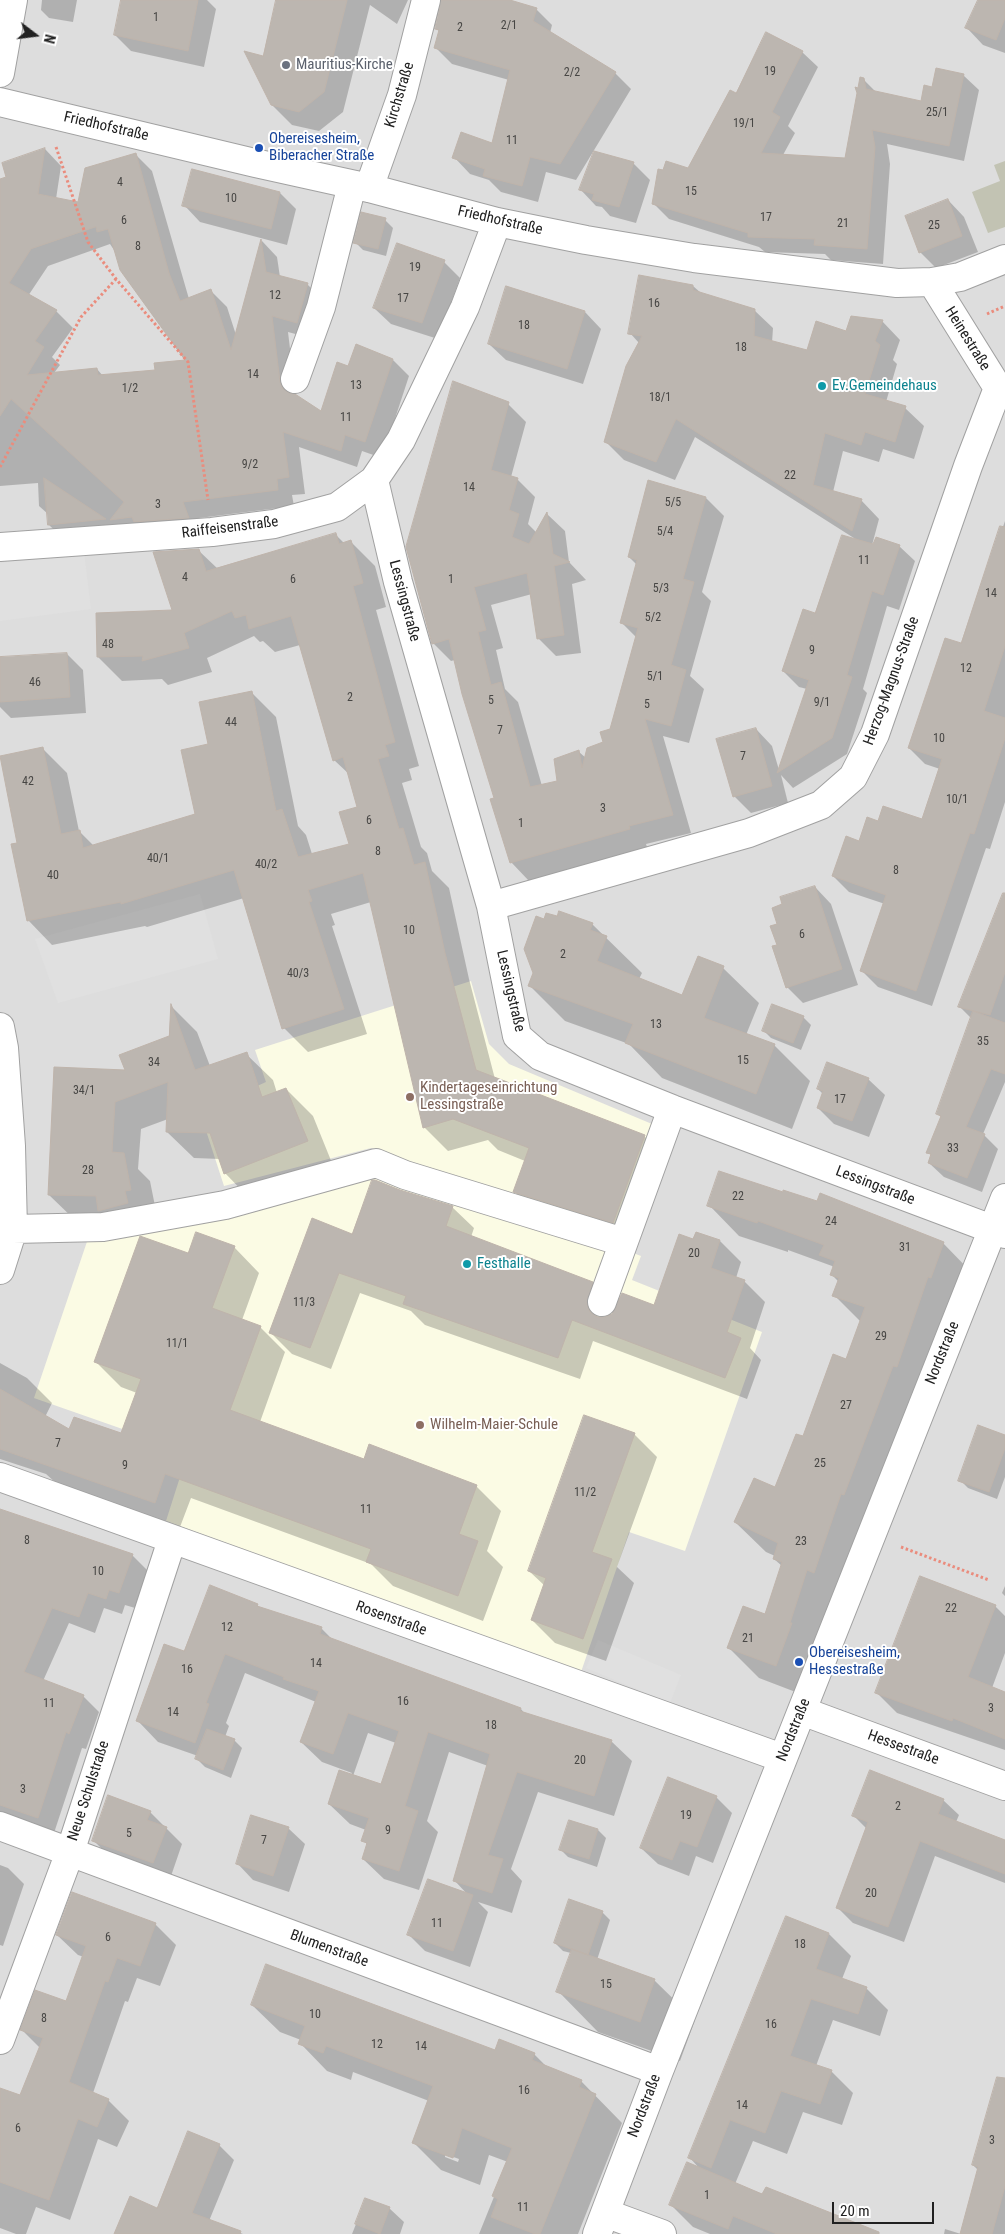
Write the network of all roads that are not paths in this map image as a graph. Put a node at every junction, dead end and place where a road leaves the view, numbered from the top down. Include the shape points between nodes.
1 (13, 0) edge
2 (426, 0) edge
3 (0, 73) edge
4 (0, 102) edge
5 (361, 186) junction
6 (497, 222) junction
7 (1005, 258) edge
8 (932, 282) junction
9 (295, 379) dead end
10 (1001, 391) edge
11 (374, 480) junction
12 (0, 547) edge
13 (491, 906) junction
14 (0, 1027) edge
15 (672, 1109) junction
16 (5, 1146) edge
17 (1005, 1198) edge
18 (12, 1229) junction
19 (998, 1232) edge
20 (622, 1242) junction
21 (0, 1270) edge
22 (602, 1302) dead end
23 (0, 1477) edge
24 (172, 1540) junction
25 (802, 1711) junction
26 (782, 1758) junction
27 (1005, 1786) edge
28 (0, 1826) edge
29 (70, 1852) junction
30 (0, 2040) edge
31 (658, 2071) junction
32 (601, 2223) edge
33 (662, 2234) edge

1 - 3 street
2 - 5 street, Kirchstraße via 402,95
4 - 5 street, Friedhofstraße
5 - 6 street, Friedhofstraße
5 - 9 street, Kirchstraße
6 - 8 street, Friedhofstraße via 694,258 897,283
6 - 11 street, Raiffeisenstraße via 465,307 401,440
7 - 8 street, Friedhofstraße via 960,276
8 - 10 street, Heinestraße
10 - 13 street, Herzog-Magnus-Straße via 968,466 876,734 853,777 821,805 749,833
11 - 12 street, Raiffeisenstraße via 338,507 274,524 212,532
11 - 13 street, Lessingstraße via 398,582
13 - 15 street, Lessingstraße via 518,1036 540,1056
14 - 16 street via 4,1048
15 - 19 street, Lessingstraße
15 - 20 street
16 - 18 street
17 - 19 street, Nordstraße
18 - 20 street via 103,1226 215,1206 376,1163
18 - 21 street
19 - 25 street, Nordstraße via 871,1535
20 - 22 street
23 - 24 street, Rosenstraße
24 - 26 street, Rosenstraße
24 - 29 street, Neue Schulstraße
25 - 26 street, Nordstraße
25 - 27 street, Hessestraße
26 - 31 street, Nordstraße
28 - 29 street, Blumenstraße
29 - 30 street, Neue Schulstraße
29 - 31 street, Blumenstraße
31 - 32 street, Nordstraße
32 - 33 street

